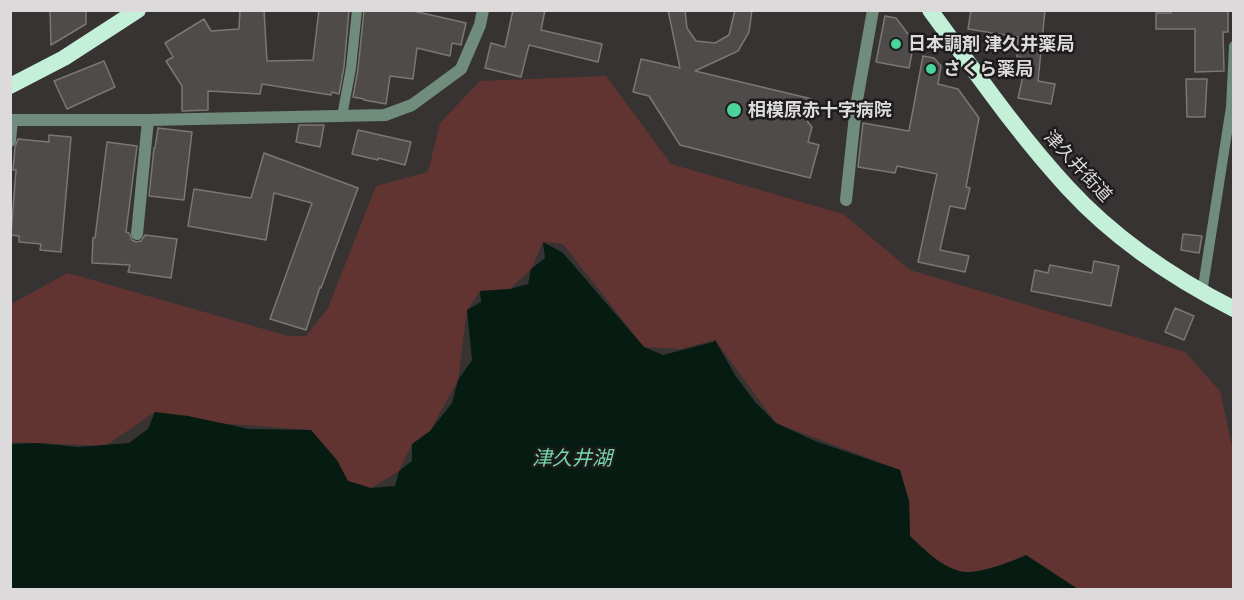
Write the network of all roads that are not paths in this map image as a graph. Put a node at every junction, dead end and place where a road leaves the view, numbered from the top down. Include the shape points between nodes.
1 (138, 10) edge
2 (357, 10) edge
3 (483, 10) edge
4 (873, 10) edge
5 (930, 10) edge
6 (1233, 46) edge
7 (10, 86) edge
8 (342, 116) junction
9 (11, 120) edge
10 (148, 120) junction
11 (10, 141) edge
12 (846, 200) dead end
13 (137, 234) dead end
14 (1202, 293) junction
15 (1233, 309) edge

1 - 7 highway via 64,58
2 - 8 lane
3 - 8 street via 461,69 412,105 385,115
4 - 12 street via 855,106
5 - 14 highway, 津久井街道 via 1021,133 1068,189 1136,248
6 - 14 lane via 1231,107
8 - 10 street
9 - 10 street
9 - 11 street
10 - 13 street
14 - 15 highway, 津久井街道

